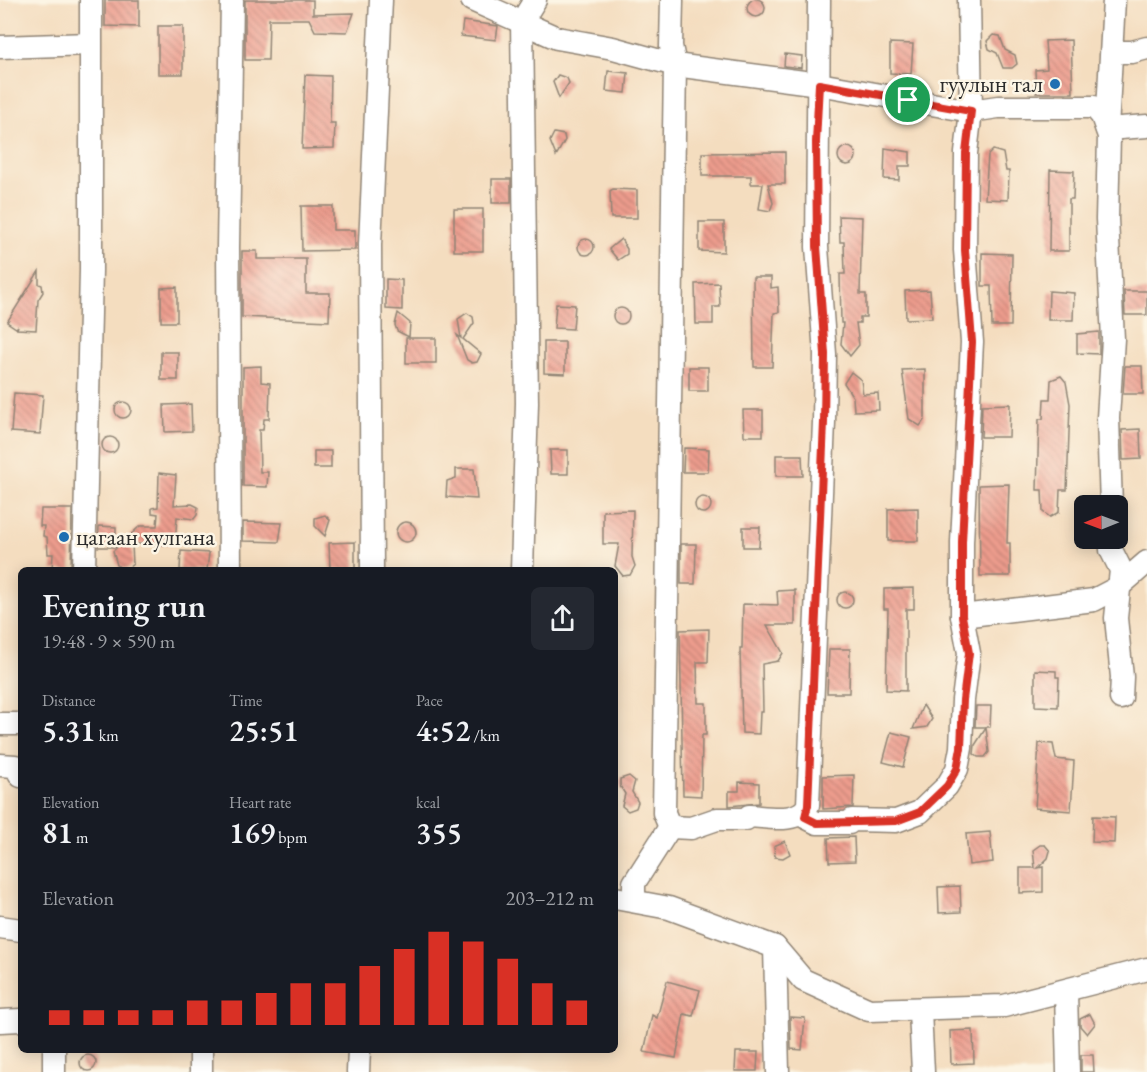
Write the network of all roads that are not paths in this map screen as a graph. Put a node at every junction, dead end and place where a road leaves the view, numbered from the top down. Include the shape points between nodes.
1 (91, 0) edge
2 (232, 0) edge
3 (381, 0) edge
4 (472, 0) edge
5 (535, 0) edge
6 (672, 0) edge
7 (819, 0) edge
8 (969, 0) edge
9 (1114, 0) edge
10 (522, 21) junction
11 (90, 44) junction
12 (0, 47) edge
13 (1147, 48) edge
14 (1112, 52) junction
15 (675, 65) junction
16 (819, 84) junction
17 (971, 111) junction
18 (1147, 126) edge
19 (1107, 129) junction
20 (1111, 495) edge
21 (1111, 549) edge
22 (1147, 562) edge
23 (84, 567) edge
24 (230, 567) edge
25 (372, 567) edge
26 (522, 567) edge
27 (1117, 588) junction
28 (962, 616) junction
29 (1121, 698) dead end
30 (18, 723) edge
31 (0, 724) edge
32 (0, 765) edge
33 (18, 771) edge
34 (805, 811) junction
35 (670, 827) junction
36 (625, 900) edge
37 (0, 927) edge
38 (18, 930) edge
39 (775, 947) junction
40 (1147, 969) edge
41 (1066, 991) junction
42 (920, 1011) junction
43 (18, 1020) edge
44 (0, 1021) edge
45 (54, 1053) edge
46 (201, 1053) edge
47 (359, 1053) edge
48 (54, 1072) edge
49 (201, 1072) edge
50 (358, 1072) edge
51 (778, 1072) edge
52 (923, 1072) edge
53 (1068, 1072) edge

1 - 11 street
2 - 24 street via 228,247
3 - 25 street via 370,245
4 - 10 street
5 - 10 street
6 - 15 street via 671,46
7 - 16 street
8 - 17 street
9 - 14 street
10 - 15 street via 557,38
10 - 26 street via 527,403
11 - 12 street
11 - 23 street via 91,270
13 - 14 street
14 - 19 street
15 - 16 street
15 - 35 street via 664,813
16 - 17 street
16 - 34 street via 817,246 825,354 824,422
17 - 19 street via 998,107 1094,107
17 - 28 street via 966,153 965,250 972,342
18 - 19 street
19 - 20 street via 1113,339 1108,418
21 - 27 street via 1121,570
22 - 27 street
27 - 28 street via 1094,600
27 - 29 street
28 - 34 street via 969,653 961,748 957,769 947,786 920,812 896,821 817,823 805,817
30 - 31 street
32 - 33 street via 15,766
34 - 35 street via 796,817 749,816 702,822 691,828
35 - 36 street
36 - 39 street via 669,908
37 - 38 street
39 - 42 street via 803,980 868,1010
39 - 51 street
40 - 41 street
41 - 42 street via 1004,1006
41 - 53 street
42 - 52 street
43 - 44 street
45 - 48 street
46 - 49 street
47 - 50 street

